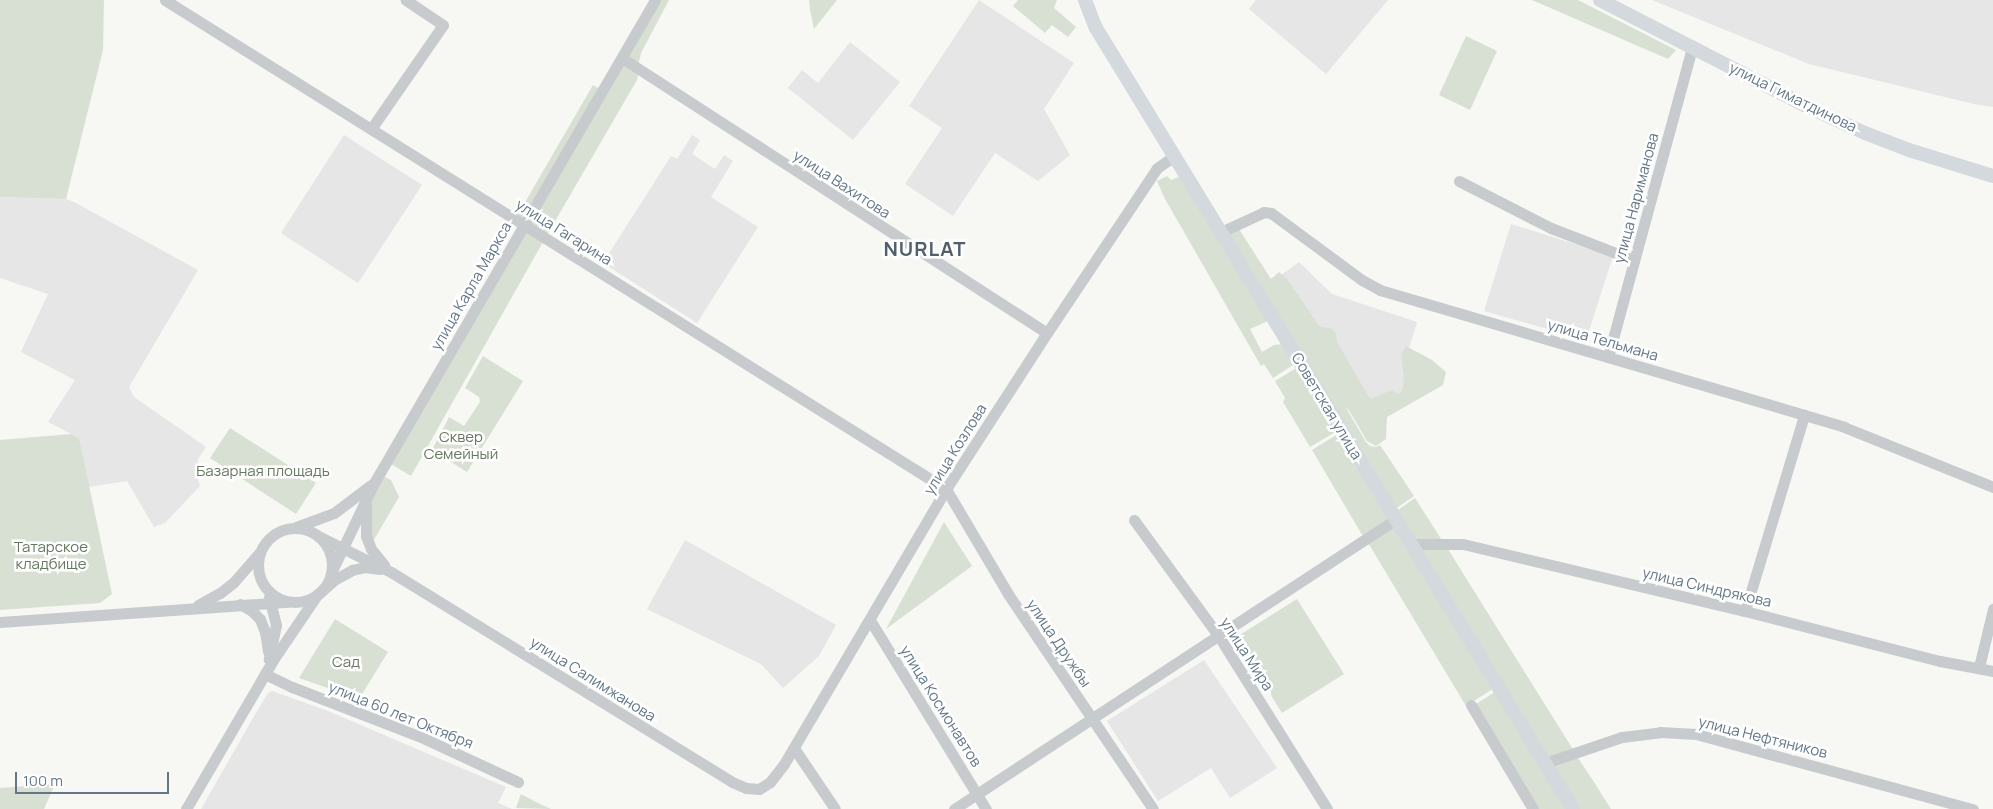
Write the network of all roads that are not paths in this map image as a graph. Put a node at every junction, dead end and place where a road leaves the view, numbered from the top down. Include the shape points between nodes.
1 (165, 0) edge
2 (406, 0) edge
3 (655, 0) edge
4 (1085, 0) edge
5 (1600, 0) edge
6 (1692, 47) junction
7 (622, 58) junction
8 (371, 129) junction
9 (1174, 156) junction
10 (1993, 176) edge
11 (1459, 181) dead end
12 (524, 225) junction
13 (1221, 232) junction
14 (1634, 260) junction
15 (1047, 333) junction
16 (1608, 358) junction
17 (1804, 415) junction
18 (374, 483) junction
19 (1993, 487) edge
20 (946, 489) junction
21 (367, 497) junction
22 (1396, 519) junction
23 (1134, 520) dead end
24 (292, 528) junction
25 (318, 536) junction
26 (1411, 544) junction
27 (343, 547) junction
28 (262, 548) junction
29 (391, 572) junction
30 (331, 573) junction
31 (260, 579) junction
32 (317, 595) junction
33 (288, 602) junction
34 (272, 603) junction
35 (239, 604) junction
36 (192, 608) junction
37 (1993, 609) edge
38 (1745, 611) junction
39 (870, 620) junction
40 (0, 622) edge
41 (1218, 635) junction
42 (267, 666) junction
43 (1979, 667) junction
44 (1993, 671) edge
45 (1471, 705) dead end
46 (1092, 718) junction
47 (794, 748) junction
48 (1546, 763) junction
49 (780, 771) joint
50 (510, 778) dead end
51 (977, 794) junction
52 (186, 809) edge
53 (835, 809) edge
54 (954, 809) edge
55 (986, 809) edge
56 (1152, 809) edge
57 (1327, 809) edge
58 (1533, 809) edge
59 (1573, 809) edge
60 (1973, 809) edge

1 - 8 street, улица Гагарина
2 - 8 street via 443,25
3 - 7 street, улица Карла Маркса
4 - 9 main road, Советская улица via 1096,28
5 - 6 main road, улица Гиматдинова
6 - 10 main road, улица Гиматдинова via 1865,133
6 - 14 street, улица Нариманова
7 - 12 street, улица Карла Маркса
7 - 15 street, улица Вахитова
8 - 12 street, улица Гагарина
9 - 13 main road, Советская улица
9 - 15 street, улица Козлова via 1157,168
11 - 14 street via 1551,228
12 - 18 street, улица Карла Маркса
12 - 20 street, улица Гагарина
13 - 16 street, улица Тельмана via 1264,212 1271,213 1380,290
13 - 22 main road, Советская улица
14 - 16 street, улица Нариманова
15 - 20 street, улица Козлова
16 - 17 street, улица Тельмана
17 - 19 street, улица Тельмана via 1844,426
17 - 38 street
18 - 21 street, улица Карла Маркса
18 - 24 street, улица Карла Маркса via 334,513
20 - 39 street, улица Козлова
20 - 46 street, улица Дружбы via 993,571
21 - 27 street, улица Карла Маркса
21 - 29 street via 366,536 373,552
22 - 26 main road, Советская улица
22 - 41 street
23 - 41 street, улица Мира
24 - 25 street
24 - 28 street via 274,534
25 - 27 street
25 - 30 street via 330,553
26 - 38 street, улица Синдрякова via 1464,544
26 - 48 main road, Советская улица
27 - 29 street
27 - 30 street, улица Карла Маркса
28 - 31 street via 258,560
28 - 36 street via 233,583
29 - 32 street via 373,567 352,570
29 - 49 street, улица Салимжанова via 738,786 759,788
30 - 32 street via 326,586
31 - 33 street via 271,594
31 - 34 street
32 - 33 street via 303,601
32 - 42 street
33 - 34 street
34 - 35 street
34 - 42 street via 276,625
35 - 36 street
35 - 42 street via 260,619 265,632
36 - 40 street
37 - 43 street
38 - 43 street, улица Синдрякова via 1940,661
39 - 47 street, улица Козлова
39 - 51 street, улица Космонавтов
41 - 46 street
41 - 57 street, улица Мира
42 - 50 street, улица 60 лет Октября via 292,687 430,741 518,782
42 - 52 street
43 - 44 street, улица Синдрякова
45 - 58 street
46 - 51 street
46 - 56 street, улица Дружбы
47 - 49 street, улица Козлова
47 - 53 street
48 - 59 main road, Советская улица
48 - 60 street, улица Нефтяников via 1622,737 1660,732 1696,734
51 - 54 street
51 - 55 street, улица Космонавтов

